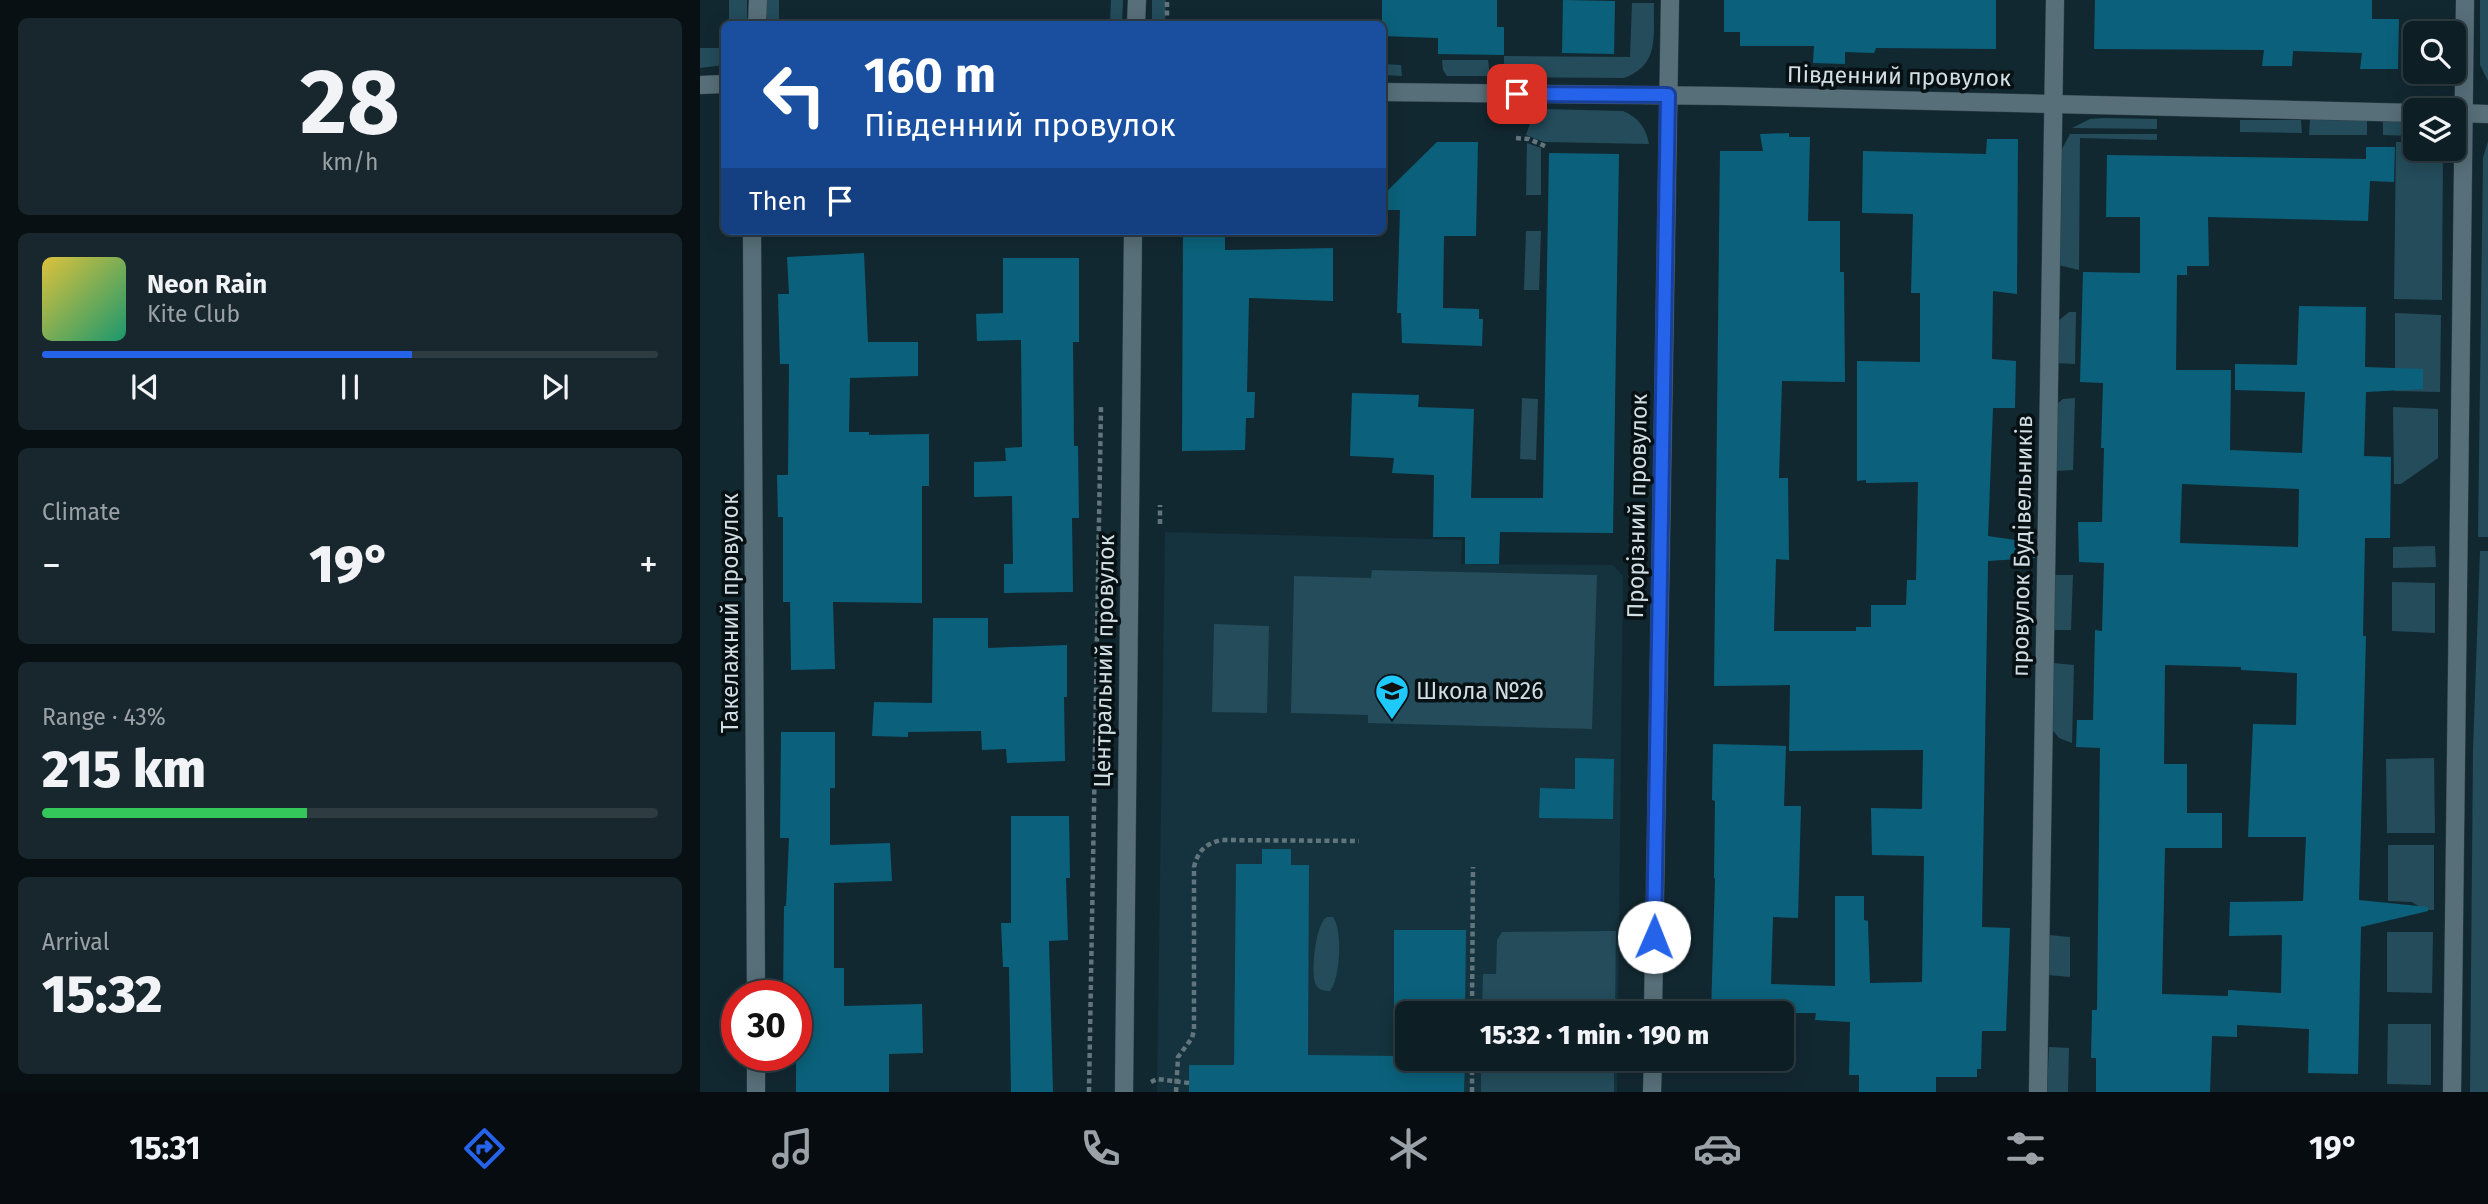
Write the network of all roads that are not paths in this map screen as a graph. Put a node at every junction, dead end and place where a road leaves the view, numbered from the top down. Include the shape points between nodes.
1 (758, 0) edge
2 (1137, 0) edge
3 (1670, 0) edge
4 (2055, 0) edge
5 (2465, 0) edge
6 (757, 21) edge
7 (1136, 21) edge
8 (721, 84) edge
9 (700, 85) edge
10 (1386, 92) edge
11 (1668, 95) junction
12 (2460, 98) edge
13 (2055, 104) junction
14 (2403, 113) edge
15 (2466, 113) edge
16 (2488, 114) edge
17 (2459, 161) edge
18 (752, 235) edge
19 (1133, 235) edge
20 (756, 980) edge
21 (1653, 1001) edge
22 (756, 1071) edge
23 (1653, 1071) edge
24 (757, 1092) edge
25 (1124, 1092) edge
26 (1652, 1092) edge
27 (2038, 1092) edge
28 (2452, 1092) edge

1 - 6 street
2 - 7 street
3 - 11 street, Прорізний провулок
4 - 13 street, провулок Будівельників
5 - 12 street
8 - 9 street
10 - 11 street, Південний провулок
11 - 13 street, Південний провулок
11 - 21 street, Прорізний провулок
13 - 14 street, Південний провулок
13 - 27 street, провулок Будівельників
15 - 16 street
17 - 28 street
18 - 20 street, Такелажний провулок
19 - 25 street, Центральний провулок
22 - 24 street
23 - 26 street

